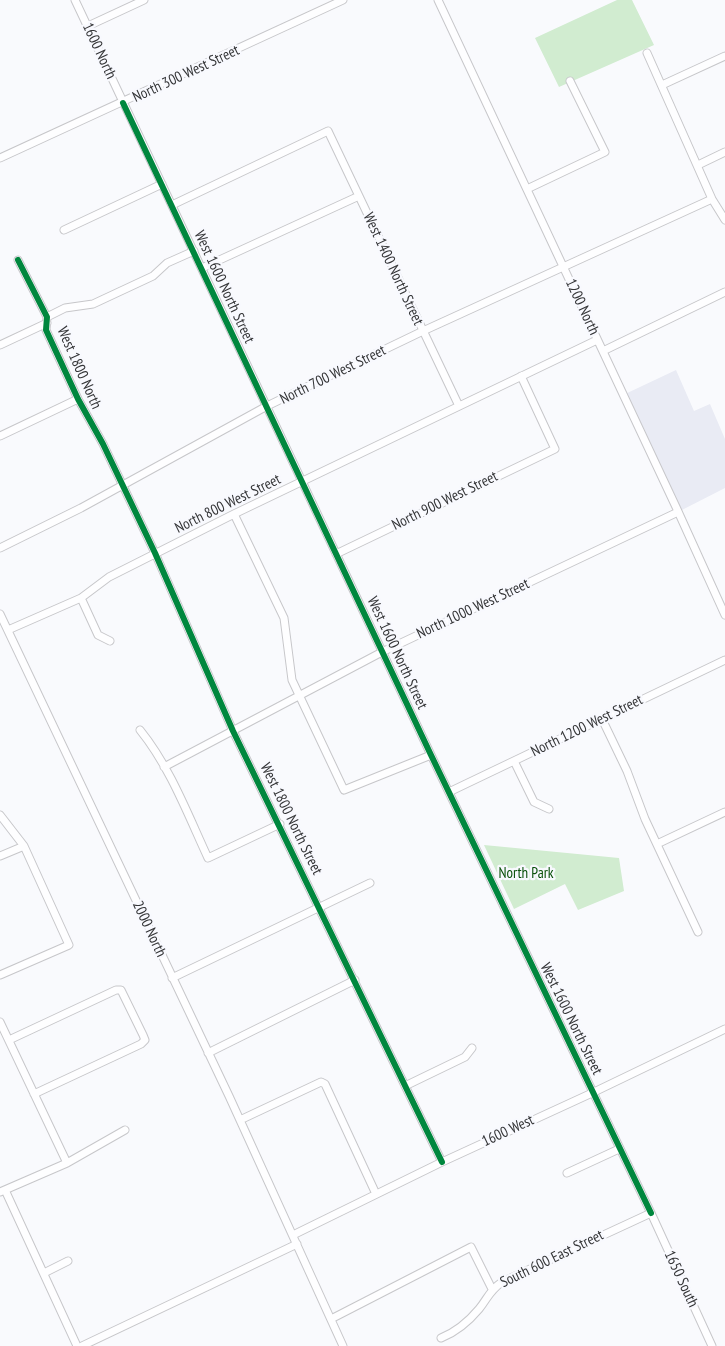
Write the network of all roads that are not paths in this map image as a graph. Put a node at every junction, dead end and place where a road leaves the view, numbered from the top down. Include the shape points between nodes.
1 (76, 0) edge
2 (144, 0) edge
3 (343, 0) edge
4 (438, 0) edge
5 (88, 26) junction
6 (647, 53) dead end
7 (725, 56) edge
8 (570, 81) dead end
9 (662, 85) junction
10 (124, 103) junction
11 (725, 152) edge
12 (0, 158) edge
13 (698, 165) junction
14 (162, 184) junction
15 (527, 189) junction
16 (358, 196) junction
17 (712, 199) junction
18 (172, 205) junction
19 (725, 220) edge
20 (64, 230) dead end
21 (194, 251) junction
22 (18, 260) dead end
23 (202, 268) junction
24 (564, 268) junction
25 (725, 292) edge
26 (47, 320) junction
27 (422, 331) junction
28 (597, 340) junction
29 (0, 345) edge
30 (602, 351) junction
31 (521, 376) junction
32 (78, 399) junction
33 (267, 406) junction
34 (459, 406) junction
35 (0, 436) edge
36 (302, 482) junction
37 (123, 485) junction
38 (678, 512) junction
39 (234, 514) junction
40 (0, 548) edge
41 (155, 553) junction
42 (336, 554) junction
43 (81, 598) junction
44 (0, 614) edge
45 (725, 615) edge
46 (8, 630) junction
47 (110, 641) dead end
48 (382, 652) junction
49 (725, 660) edge
50 (299, 696) junction
51 (602, 719) junction
52 (140, 730) dead end
53 (233, 730) junction
54 (431, 755) junction
55 (514, 761) junction
56 (164, 767) junction
57 (448, 792) junction
58 (549, 809) dead end
59 (725, 812) edge
60 (0, 816) edge
61 (280, 824) junction
62 (657, 844) junction
63 (24, 846) junction
64 (0, 856) edge
65 (370, 883) dead end
66 (320, 907) junction
67 (698, 932) dead end
68 (0, 975) edge
69 (172, 978) junction
70 (355, 980) junction
71 (0, 1022) edge
72 (725, 1029) edge
73 (8, 1040) junction
74 (472, 1048) dead end
75 (208, 1053) junction
76 (405, 1086) junction
77 (592, 1093) junction
78 (34, 1094) junction
79 (240, 1120) junction
80 (125, 1130) dead end
81 (619, 1149) junction
82 (442, 1162) junction
83 (67, 1163) junction
84 (567, 1173) dead end
85 (2, 1191) edge
86 (376, 1194) junction
87 (651, 1212) junction
88 (293, 1235) junction
89 (297, 1244) junction
90 (68, 1261) dead end
91 (44, 1273) junction
92 (492, 1289) junction
93 (331, 1319) junction
94 (442, 1338) dead end
95 (77, 1346) edge
96 (82, 1346) edge
97 (343, 1346) edge
98 (712, 1346) edge

1 - 5 street, 1600 North
2 - 5 street
3 - 10 street, North 300 West Street
4 - 15 street, 1200 North
5 - 10 street, 1600 North
6 - 9 street
7 - 9 street
8 - 15 street via 605,152
9 - 13 street
10 - 12 street, North 300 West Street
10 - 14 street, West 1600 North Street
11 - 13 street
13 - 17 street
14 - 18 street, West 1600 North Street
14 - 20 street
15 - 24 street, 1200 North
16 - 18 street, West 1400 North Street via 328,131
16 - 23 street
16 - 27 street, West 1400 North Street
17 - 19 street
17 - 24 street, North 700 West Street
18 - 21 street, West 1600 North Street
21 - 23 street, West 1600 North Street
21 - 26 street via 167,263 153,276 93,304 65,308
22 - 26 street, West 1800 North
23 - 33 street, West 1600 North Street
24 - 27 street, North 700 West Street
24 - 28 street, 1200 North
25 - 30 street
26 - 29 street
26 - 32 street, West 1800 North via 46,330
27 - 33 street, North 700 West Street
27 - 34 street, West 1400 North Street
28 - 30 street, 1200 North
28 - 31 street, North 800 West Street
30 - 38 street, 1200 North
31 - 34 street, North 800 West Street
31 - 42 street, North 900 West Street via 555,449
32 - 35 street
32 - 37 street, West 1800 North
33 - 36 street, West 1600 North Street
33 - 37 street, North 700 West Street
34 - 36 street, North 800 West Street
36 - 39 street, North 800 West Street
36 - 42 street, West 1600 North Street
37 - 40 street, North 700 West Street
37 - 41 street, West 1800 North Street
38 - 45 street, 1200 North
38 - 48 street, North 1000 West Street
39 - 41 street, North 800 West Street
39 - 50 street via 284,618 292,680
41 - 43 street, North 800 West Street via 109,577
41 - 53 street, West 1800 North Street
42 - 48 street, West 1600 North Street
43 - 46 street, North 800 West Street
43 - 47 street via 98,635
44 - 46 street, 2000 North
46 - 69 street, 2000 North
48 - 50 street, North 1000 West Street
48 - 54 street, West 1600 North Street
49 - 51 street, North 1200 West Street
50 - 53 street, North 1000 West Street
50 - 54 street via 344,790
51 - 55 street, North 1200 West Street
51 - 62 street
52 - 56 street
53 - 56 street, North 1000 West Street
53 - 61 street, West 1800 North Street
54 - 57 street, West 1600 North Street
55 - 57 street, North 1200 West Street
55 - 58 street via 534,802
56 - 61 street via 208,858
57 - 77 street, West 1600 North Street
59 - 62 street
60 - 63 street
61 - 66 street, West 1800 North Street
62 - 67 street
63 - 64 street
63 - 68 street via 68,945
65 - 66 street
66 - 69 street
66 - 70 street, West 1800 North Street
69 - 75 street, 2000 North
70 - 75 street
70 - 76 street, West 1800 North Street
71 - 73 street
72 - 77 street, 1600 West
73 - 78 street
73 - 78 street via 121,990 145,1040 142,1044
74 - 76 street via 465,1057
75 - 79 street, 2000 North
76 - 82 street, West 1800 North Street
77 - 81 street, West 1600 North Street
77 - 82 street, 1600 West
78 - 83 street
79 - 86 street via 321,1082 325,1084
79 - 88 street, 2000 North
80 - 83 street
81 - 84 street
81 - 87 street, West 1600 North Street
82 - 86 street, 1600 West
83 - 85 street
85 - 91 street
86 - 88 street, 1600 West
87 - 92 street, South 600 East Street
87 - 98 street, 1650 South
88 - 89 street, 2000 North
89 - 93 street, 2000 North
89 - 96 street
90 - 91 street
91 - 95 street
92 - 93 street via 471,1247
92 - 94 street, South 600 East Street via 479,1309 454,1332
93 - 97 street, 2000 North

